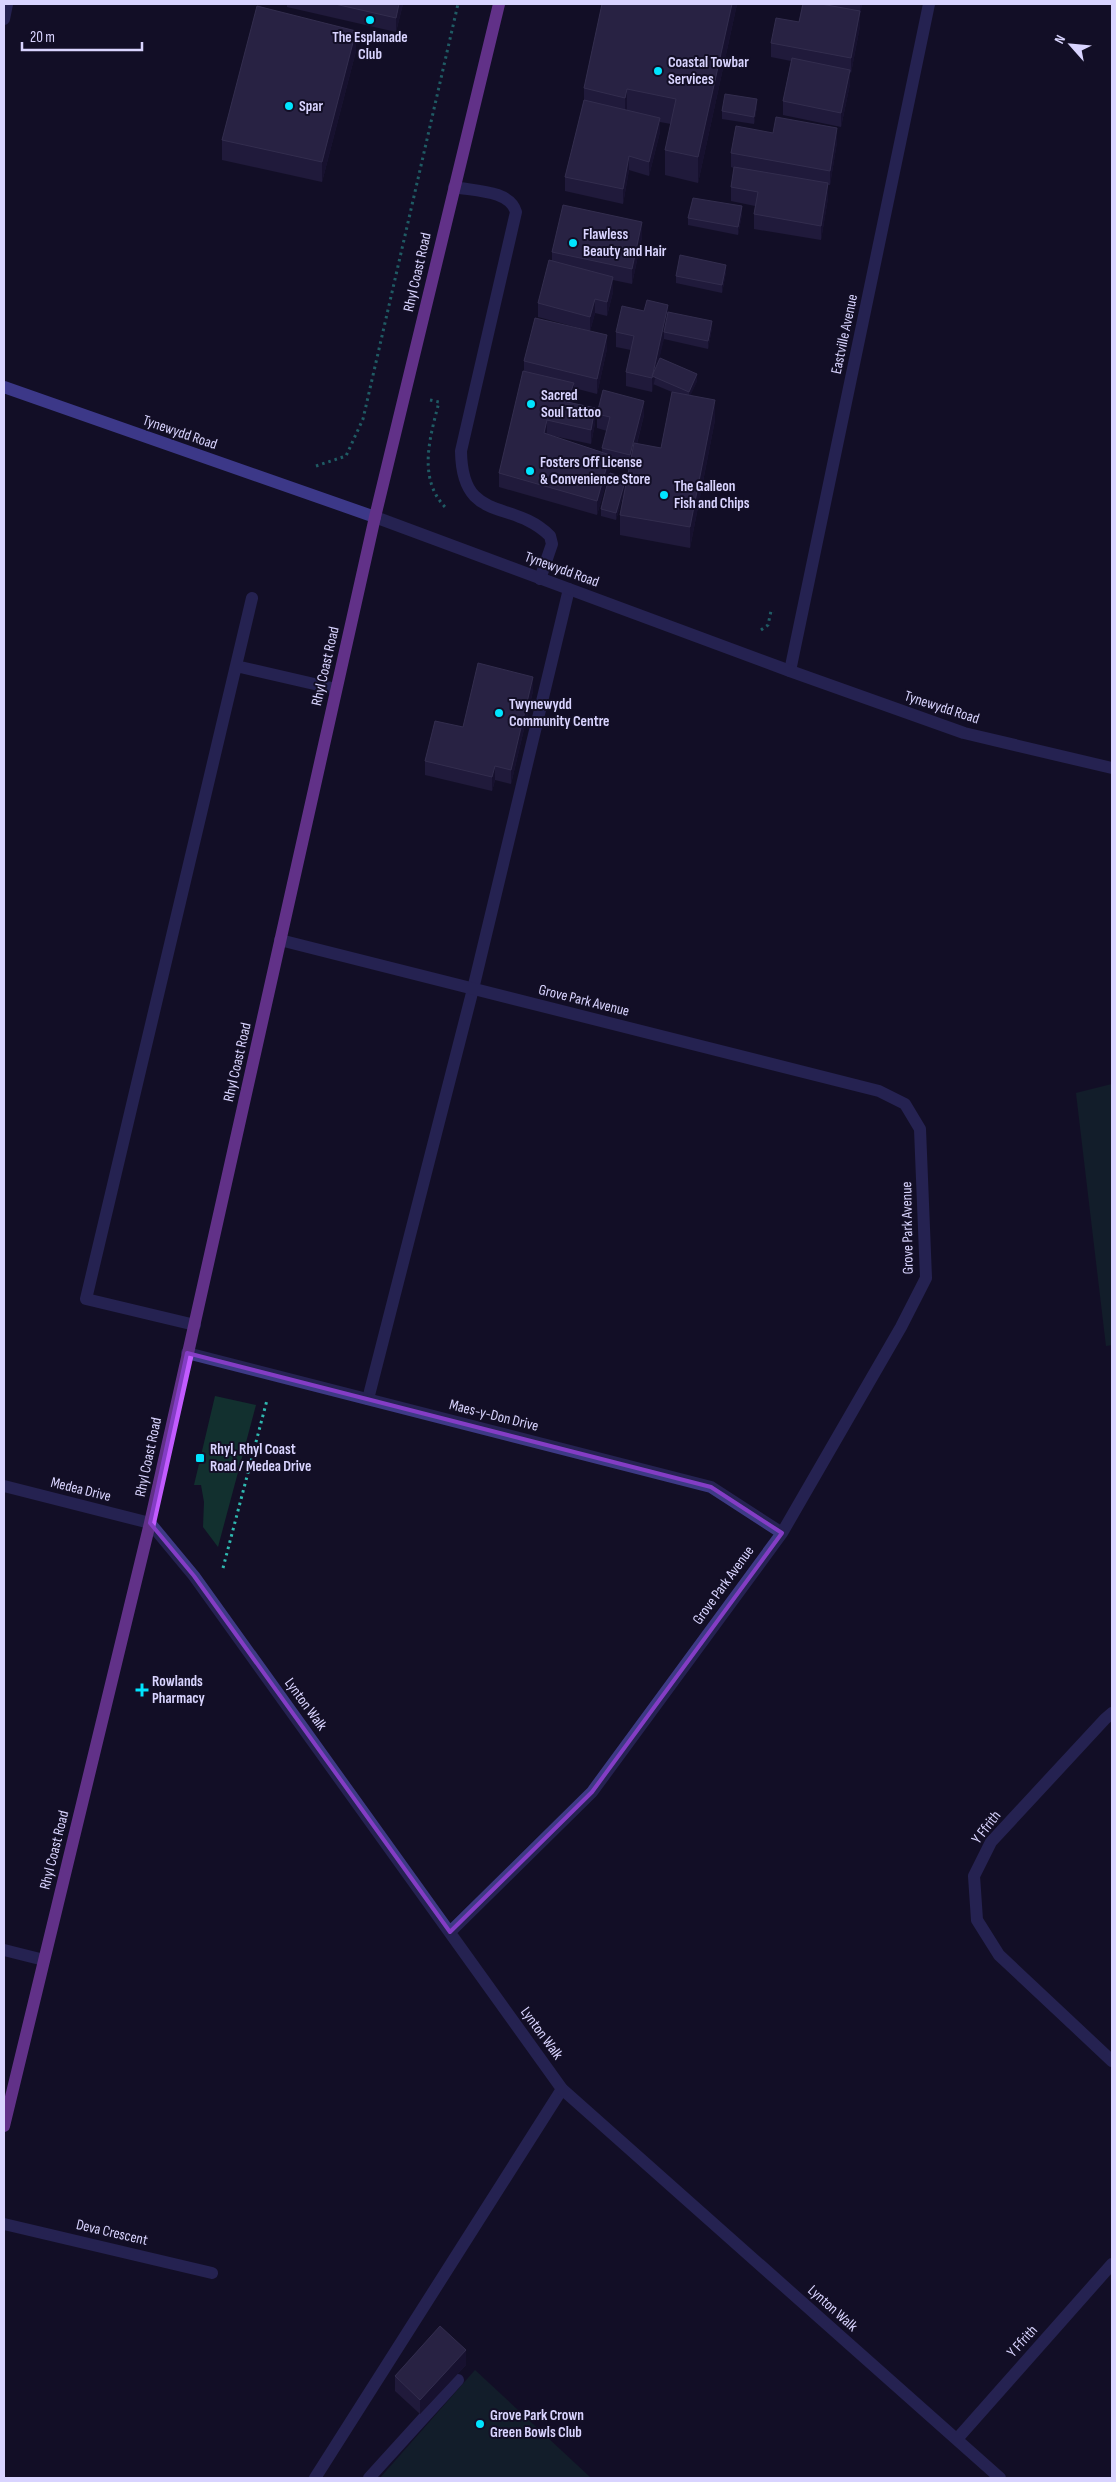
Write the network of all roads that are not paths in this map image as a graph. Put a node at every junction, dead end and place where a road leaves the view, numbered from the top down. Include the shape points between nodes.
1 (7, 4) edge
2 (499, 4) edge
3 (929, 4) edge
4 (4, 19) edge
5 (454, 187) junction
6 (4, 387) edge
7 (375, 517) junction
8 (540, 578) junction
9 (569, 589) junction
10 (252, 598) dead end
11 (236, 666) junction
12 (790, 671) junction
13 (336, 688) junction
14 (1112, 768) edge
15 (280, 940) junction
16 (473, 989) junction
17 (195, 1325) junction
18 (188, 1353) junction
19 (368, 1400) junction
20 (4, 1486) edge
21 (150, 1523) junction
22 (782, 1532) junction
23 (1112, 1713) edge
24 (450, 1932) junction
25 (4, 1950) edge
26 (44, 1960) junction
27 (1112, 2061) edge
28 (562, 2089) junction
29 (8, 2091) edge
30 (4, 2126) edge
31 (4, 2224) edge
32 (1112, 2264) edge
33 (212, 2273) dead end
34 (458, 2380) edge
35 (957, 2439) junction
36 (315, 2478) edge
37 (369, 2478) edge
38 (1000, 2478) edge

1 - 4 street
2 - 5 main road, Rhyl Coast Road
3 - 12 street, Eastville Avenue
5 - 7 main road, Rhyl Coast Road
5 - 8 street via 505,197 514,203 516,212 461,451 461,468 466,486 479,502 535,524 550,536 552,544
6 - 7 main road, Tynewydd Road
7 - 8 street, Tynewydd Road
7 - 13 main road, Rhyl Coast Road
8 - 9 street, Tynewydd Road
9 - 12 street, Tynewydd Road
9 - 16 street
10 - 11 street
11 - 13 street
11 - 17 street via 86,1299
12 - 14 street, Tynewydd Road via 964,733
13 - 15 main road, Rhyl Coast Road
15 - 16 street, Grove Park Avenue
15 - 17 main road, Rhyl Coast Road
16 - 19 street
16 - 22 street, Grove Park Avenue via 879,1091 905,1104 920,1129 926,1278 901,1328
17 - 18 main road, Rhyl Coast Road
18 - 19 street, Maes-y-Don Drive
18 - 21 main road, Rhyl Coast Road
19 - 22 street, Maes-y-Don Drive via 711,1487
20 - 21 street, Medea Drive
21 - 24 street, Lynton Walk via 214,1604
21 - 26 main road, Rhyl Coast Road
22 - 24 street, Grove Park Avenue via 592,1792
23 - 27 street, Y Ffrith via 991,1842 974,1876 977,1920 999,1955
24 - 28 street, Lynton Walk
25 - 26 street
26 - 29 main road, Rhyl Coast Road
28 - 35 street, Lynton Walk
28 - 36 street
29 - 30 main road, Rhyl Coast Road
31 - 33 street, Deva Crescent
32 - 35 street, Y Ffrith
34 - 37 street
35 - 38 street, Lynton Walk

